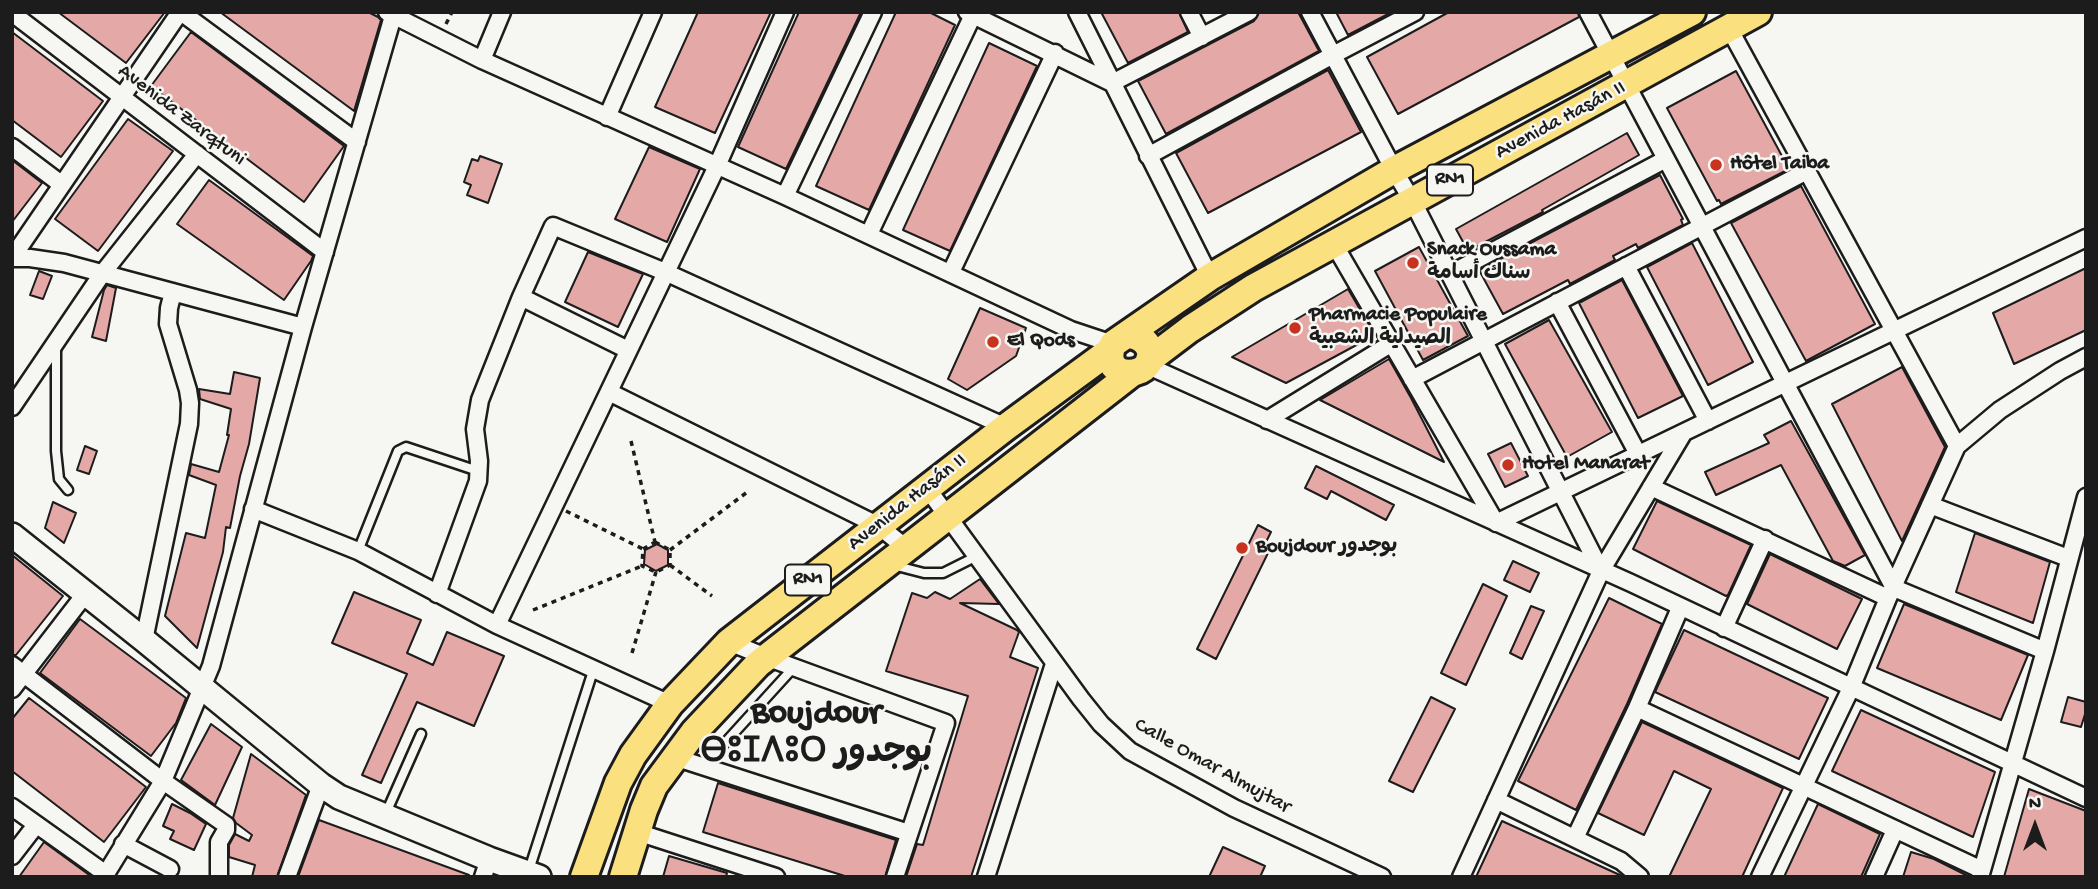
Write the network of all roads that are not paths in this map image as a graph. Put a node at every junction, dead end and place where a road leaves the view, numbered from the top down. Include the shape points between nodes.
1 (181, 12) edge
2 (502, 12) edge
3 (653, 12) edge
4 (785, 12) edge
5 (873, 12) edge
6 (1077, 12) edge
7 (1189, 12) edge
8 (1249, 12) edge
9 (1310, 12) edge
10 (1415, 12) edge
11 (1588, 12) edge
12 (1692, 12) edge
13 (1758, 12) edge
14 (12, 13) edge
15 (973, 13) edge
16 (390, 14) edge
17 (1730, 30) junction
18 (1202, 37) junction
19 (1055, 53) junction
20 (1333, 55) junction
21 (1611, 56) junction
22 (482, 60) junction
23 (1112, 83) junction
24 (1627, 85) junction
25 (123, 97) junction
26 (607, 117) junction
27 (357, 142) junction
28 (12, 147) edge
29 (197, 154) junction
30 (1148, 156) junction
31 (1666, 159) junction
32 (717, 166) junction
33 (1394, 170) junction
34 (1807, 170) junction
35 (61, 184) junction
36 (785, 196) junction
37 (1413, 202) junction
38 (1702, 226) junction
39 (869, 234) junction
40 (2086, 237) edge
41 (1334, 244) junction
42 (325, 252) junction
43 (1626, 266) junction
44 (665, 272) junction
45 (951, 272) junction
46 (103, 274) junction
47 (1450, 274) junction
48 (1210, 277) junction
49 (173, 292) junction
50 (521, 297) junction
51 (1558, 302) junction
52 (303, 327) junction
53 (1894, 330) junction
54 (1484, 341) junction
55 (57, 342) junction
56 (1118, 343) junction
57 (1392, 344) junction
58 (628, 350) junction
59 (2086, 357) edge
60 (1142, 367) junction
61 (1412, 379) junction
62 (1785, 383) junction
63 (609, 392) junction
64 (12, 407) edge
65 (1267, 420) junction
66 (1708, 421) junction
67 (1006, 427) junction
68 (1684, 432) junction
69 (1957, 446) junction
70 (1638, 454) junction
71 (479, 471) junction
72 (1651, 487) junction
73 (927, 488) junction
74 (68, 491) dead end
75 (1561, 492) junction
76 (2086, 497) edge
77 (1930, 505) junction
78 (253, 509) junction
79 (948, 516) junction
80 (1496, 523) junction
81 (879, 526) junction
82 (12, 536) edge
83 (1765, 539) junction
84 (358, 551) junction
85 (896, 556) junction
86 (977, 556) junction
87 (2068, 558) junction
88 (1601, 570) junction
89 (86, 593) junction
90 (1891, 593) junction
91 (437, 594) junction
92 (1680, 608) junction
93 (497, 625) junction
94 (1724, 628) junction
95 (144, 640) junction
96 (729, 642) junction
97 (2045, 652) junction
98 (765, 657) junction
99 (1054, 664) junction
100 (794, 667) junction
101 (18, 670) edge
102 (593, 671) junction
103 (202, 687) junction
104 (1851, 688) junction
105 (12, 689) edge
106 (670, 704) junction
107 (1637, 708) junction
108 (421, 734) dead end
109 (724, 744) dead end
110 (674, 757) junction
111 (2012, 764) junction
112 (163, 780) junction
113 (321, 785) junction
114 (1804, 786) junction
115 (2086, 798) edge
116 (1496, 800) junction
117 (12, 807) edge
118 (385, 816) junction
119 (36, 825) junction
120 (1895, 830) junction
121 (637, 832) junction
122 (909, 833) junction
123 (1575, 838) junction
124 (123, 844) junction
125 (12, 856) edge
126 (486, 868) edge
127 (170, 869) dead end
128 (732, 870) edge
129 (1981, 873) edge
130 (534, 875) edge
131 (105, 876) edge
132 (219, 877) edge
133 (287, 877) edge
134 (584, 877) edge
135 (623, 877) edge
136 (776, 877) edge
137 (895, 877) edge
138 (986, 877) edge
139 (1382, 877) edge
140 (1461, 877) edge
141 (1640, 877) edge
142 (1760, 877) edge
143 (1874, 877) edge

1 - 25 street
1 - 27 street
2 - 22 street
3 - 26 street
4 - 32 street
5 - 36 street
6 - 23 street
7 - 18 street
8 - 18 street
9 - 20 street
10 - 20 street
11 - 21 street
12 - 21 main road, Avenida Hasán II / RN1
13 - 17 main road, Avenida Hasán II / RN1
14 - 25 street, Avenida Zarqtuni
15 - 19 street
15 - 39 street
16 - 22 street
16 - 27 street
17 - 24 main road, Avenida Hasán II / RN1
17 - 34 street
18 - 23 street
19 - 23 street
19 - 45 street
20 - 30 street
20 - 33 street
21 - 24 street
21 - 33 main road, Avenida Hasán II / RN1
22 - 26 street
23 - 30 street
24 - 31 street
24 - 37 main road, Avenida Hasán II / RN1
25 - 29 street, Avenida Zarqtuni
25 - 35 street
26 - 32 street
27 - 42 street
28 - 35 street
29 - 42 street, Avenida Zarqtuni
29 - 46 street
30 - 48 street
31 - 38 street
31 - 47 street
32 - 36 street
32 - 44 street
33 - 37 street
33 - 48 main road, Avenida Hasán II / RN1
34 - 38 street
34 - 53 street
35 - 46 street via 12,258 47,259
36 - 39 street
37 - 41 main road, Avenida Hasán II / RN1
37 - 47 street
38 - 43 street
38 - 62 street
39 - 45 street
40 - 53 street
41 - 57 street
41 - 60 main road, Avenida Hasán II / RN1 via 1190,329
42 - 52 street
43 - 51 street
43 - 66 street
44 - 50 street via 553,226
44 - 58 street
44 - 67 street
45 - 56 street via 1071,330
46 - 49 street
46 - 55 street
47 - 54 street
48 - 56 main road, Avenida Hasán II / RN1
49 - 52 street
49 - 95 street via 168,324 188,390 189,424
50 - 58 street
50 - 71 street via 480,400 475,429
51 - 54 street
51 - 70 street
52 - 78 street
53 - 62 street
53 - 69 street
54 - 61 street
54 - 75 street
55 - 64 street
55 - 74 lane via 56,451 59,479
56 - 60 main road via 1141,338 1149,348
56 - 67 main road, Avenida Hasán II / RN1
57 - 61 street
57 - 65 street
58 - 63 street
59 - 69 street via 2000,410
60 - 65 street
60 - 79 main road, Avenida Hasán II / RN1
61 - 80 street
62 - 66 street
62 - 90 street
63 - 81 street
63 - 93 street
65 - 80 street
66 - 68 street
67 - 73 main road, Avenida Hasán II / RN1
68 - 70 street
68 - 72 street
69 - 77 street
70 - 75 street
71 - 84 lane via 401,448
71 - 91 street
72 - 83 street
72 - 88 street
73 - 79 street, Calle Omar Almujtar
73 - 81 main road, Avenida Hasán II / RN1
75 - 80 street
75 - 88 street
76 - 87 street
77 - 87 street
77 - 90 street
78 - 84 street
78 - 103 street
79 - 85 main road, Avenida Hasán II / RN1
79 - 86 street, Calle Omar Almujtar
80 - 88 street
81 - 85 street
81 - 96 main road, Avenida Hasán II / RN1
82 - 89 street
83 - 90 street
83 - 94 street
84 - 91 street
85 - 86 lane via 925,573 943,573
85 - 98 main road, Avenida Hasán II / RN1
86 - 99 street, Calle Omar Almujtar
87 - 97 street
88 - 92 street
88 - 116 street
89 - 95 street
89 - 101 street
90 - 97 street
90 - 104 street
91 - 93 street
92 - 94 street
92 - 107 street
93 - 102 street
94 - 104 street
95 - 103 street
96 - 98 street
96 - 106 main road, Avenida Hasán II / RN1
97 - 111 street
98 - 100 street
98 - 110 main road, Avenida Hasán II / RN1
99 - 138 street
99 - 139 street, Calle Omar Almujtar via 1101,724 1130,751 1234,808
100 - 109 lane
100 - 122 street via 946,723
101 - 105 street
101 - 112 street
102 - 106 street
102 - 130 lane
103 - 112 street
103 - 113 street
104 - 111 street
104 - 114 street
106 - 134 main road, Avenida Hasán II / RN1 via 618,783
107 - 114 street
107 - 123 street
108 - 118 lane
110 - 121 main road, Avenida Hasán II / RN1 via 654,786
110 - 122 street
111 - 115 street
111 - 129 street
112 - 124 street
112 - 132 street via 226,825 219,842
113 - 118 street
113 - 133 street
114 - 120 street
114 - 142 street
116 - 123 street
116 - 140 street
117 - 119 street
118 - 126 street
119 - 125 street
119 - 131 street
120 - 129 street
120 - 143 street
121 - 128 street
121 - 135 main road, Avenida Hasán II / RN1
122 - 137 street
123 - 141 street via 1622,861
124 - 127 street
124 - 131 street
126 - 130 street
128 - 136 street

